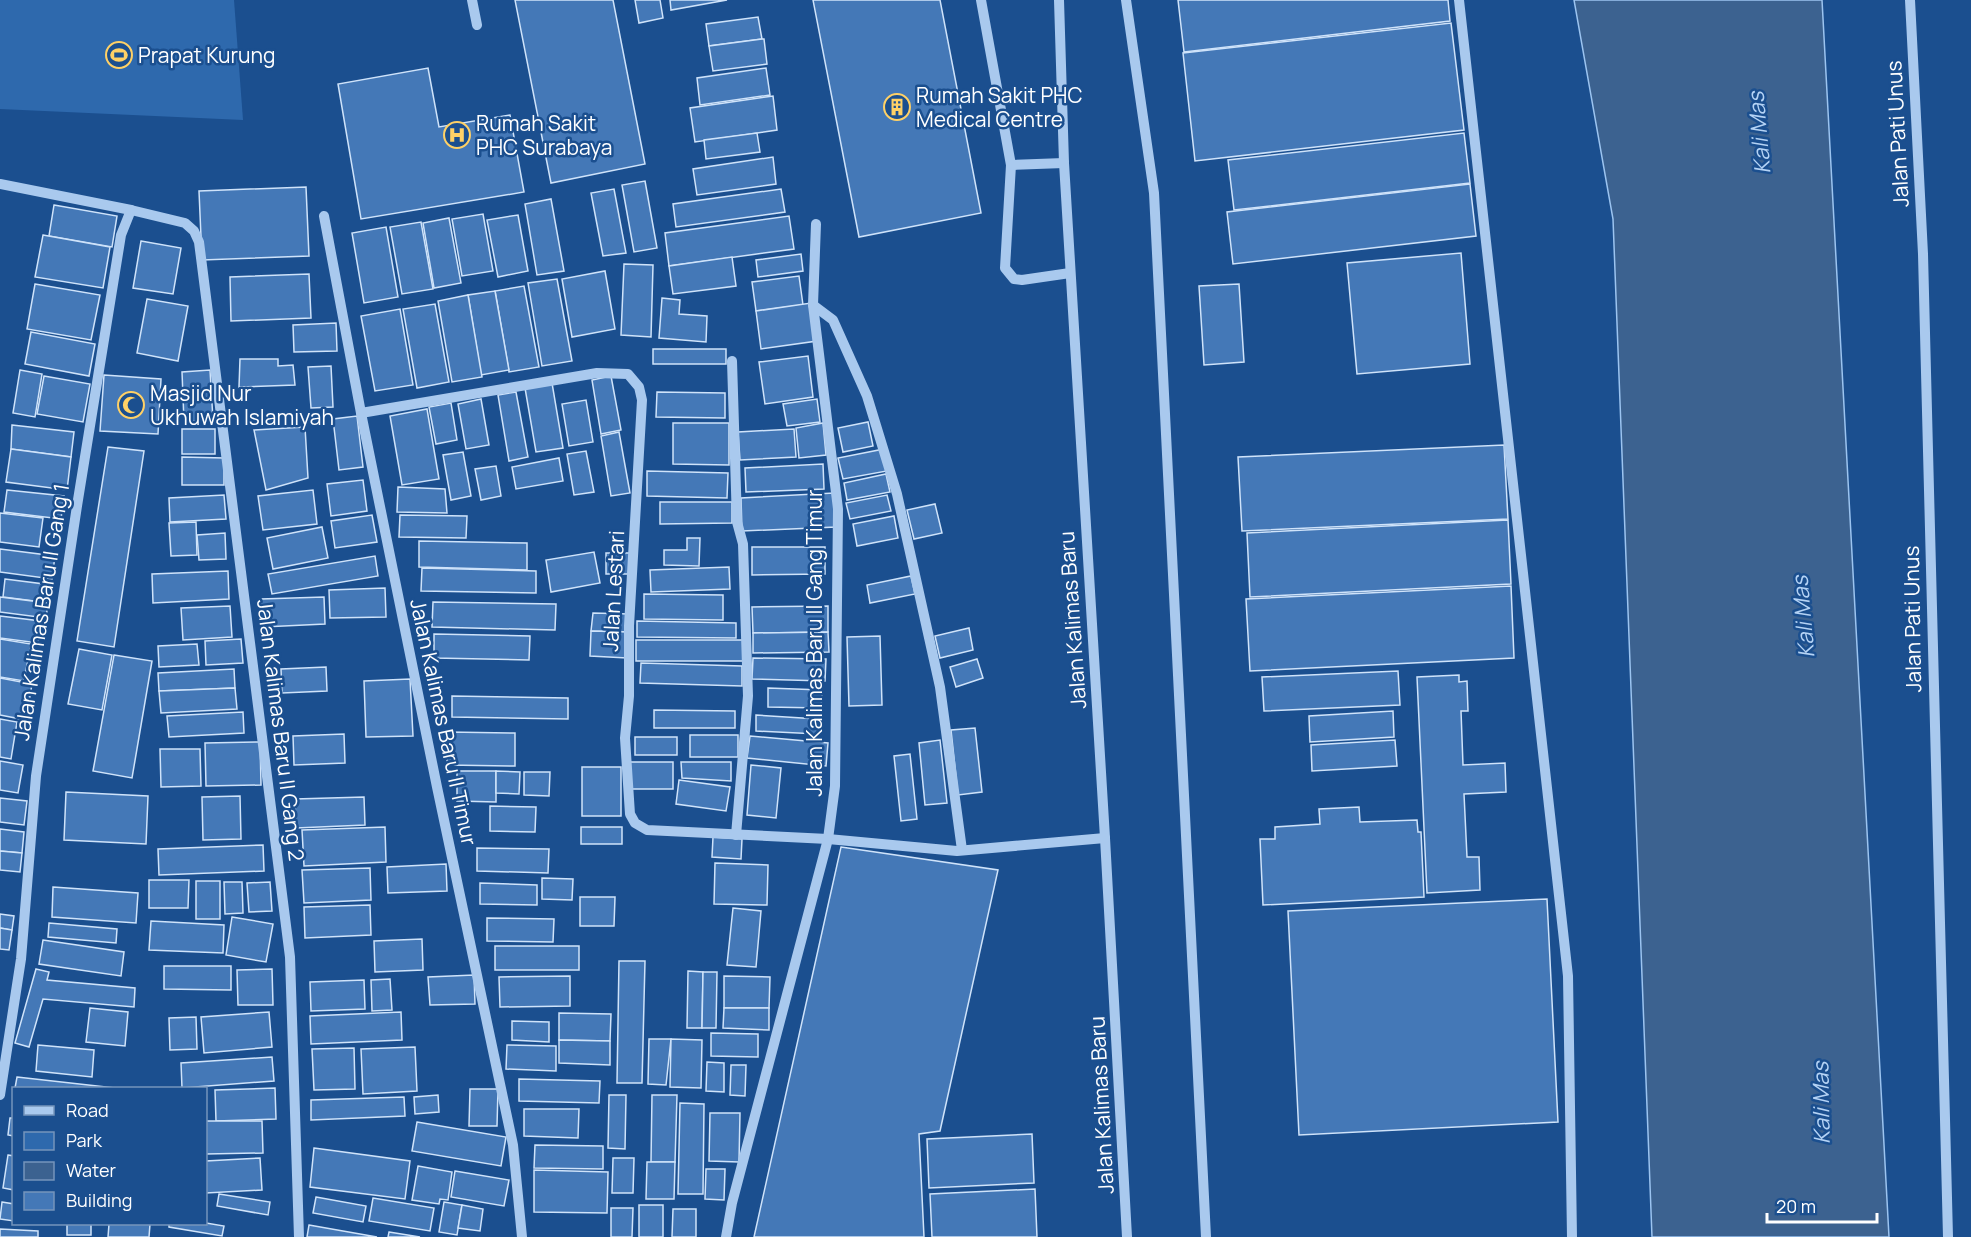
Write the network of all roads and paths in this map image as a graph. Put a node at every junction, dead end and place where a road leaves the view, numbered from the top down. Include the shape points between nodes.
1 (472, 0) edge
2 (981, 0) edge
3 (1059, 0) edge
4 (1126, 0) edge
5 (1459, 0) edge
6 (1910, 0) edge
7 (477, 25) dead end
8 (1064, 163) junction
9 (1011, 165) junction
10 (0, 184) edge
11 (131, 210) junction
12 (324, 216) dead end
13 (816, 224) dead end
14 (1070, 273) junction
15 (813, 305) junction
16 (732, 361) dead end
17 (361, 412) junction
18 (736, 835) junction
19 (1105, 838) junction
20 (828, 839) junction
21 (962, 850) junction
22 (0, 1095) edge
23 (298, 1237) edge
24 (522, 1237) edge
25 (726, 1237) edge
26 (1127, 1237) edge
27 (1206, 1237) edge
28 (1572, 1237) edge
29 (1948, 1237) edge

1 - 7 street
2 - 9 street
3 - 8 street, Jalan Kalimas Baru
4 - 27 street via 1154,193
5 - 28 street via 1568,976
6 - 29 street, Jalan Pati Unus via 1923,254
8 - 9 street
8 - 14 street, Jalan Kalimas Baru
9 - 14 street via 1005,268 1008,274 1022,280
10 - 11 street
11 - 22 street, Jalan Kalimas Baru II Gang 1 via 122,235 36,776 21,959
11 - 23 street, Jalan Kalimas Baru II Gang 2 via 185,223 199,242 290,957
12 - 17 street, Jalan Kalimas Baru II Timur
13 - 15 street, Jalan Kalimas Baru II Gang Timur
14 - 19 street, Jalan Kalimas Baru
15 - 20 street, Jalan Kalimas Baru II Gang Timur via 838,508 835,786
15 - 21 street via 833,320 867,396 897,494 940,687
16 - 18 street via 748,696
17 - 18 street, Jalan Lestari via 597,373 628,374 639,387 642,400 625,738 630,814 634,823 647,830
17 - 24 street, Jalan Kalimas Baru II Timur via 513,1145
18 - 20 street
19 - 21 street
19 - 26 street, Jalan Kalimas Baru
20 - 21 street
20 - 25 street, Jalan Kalimas Baru II Gang Timur

